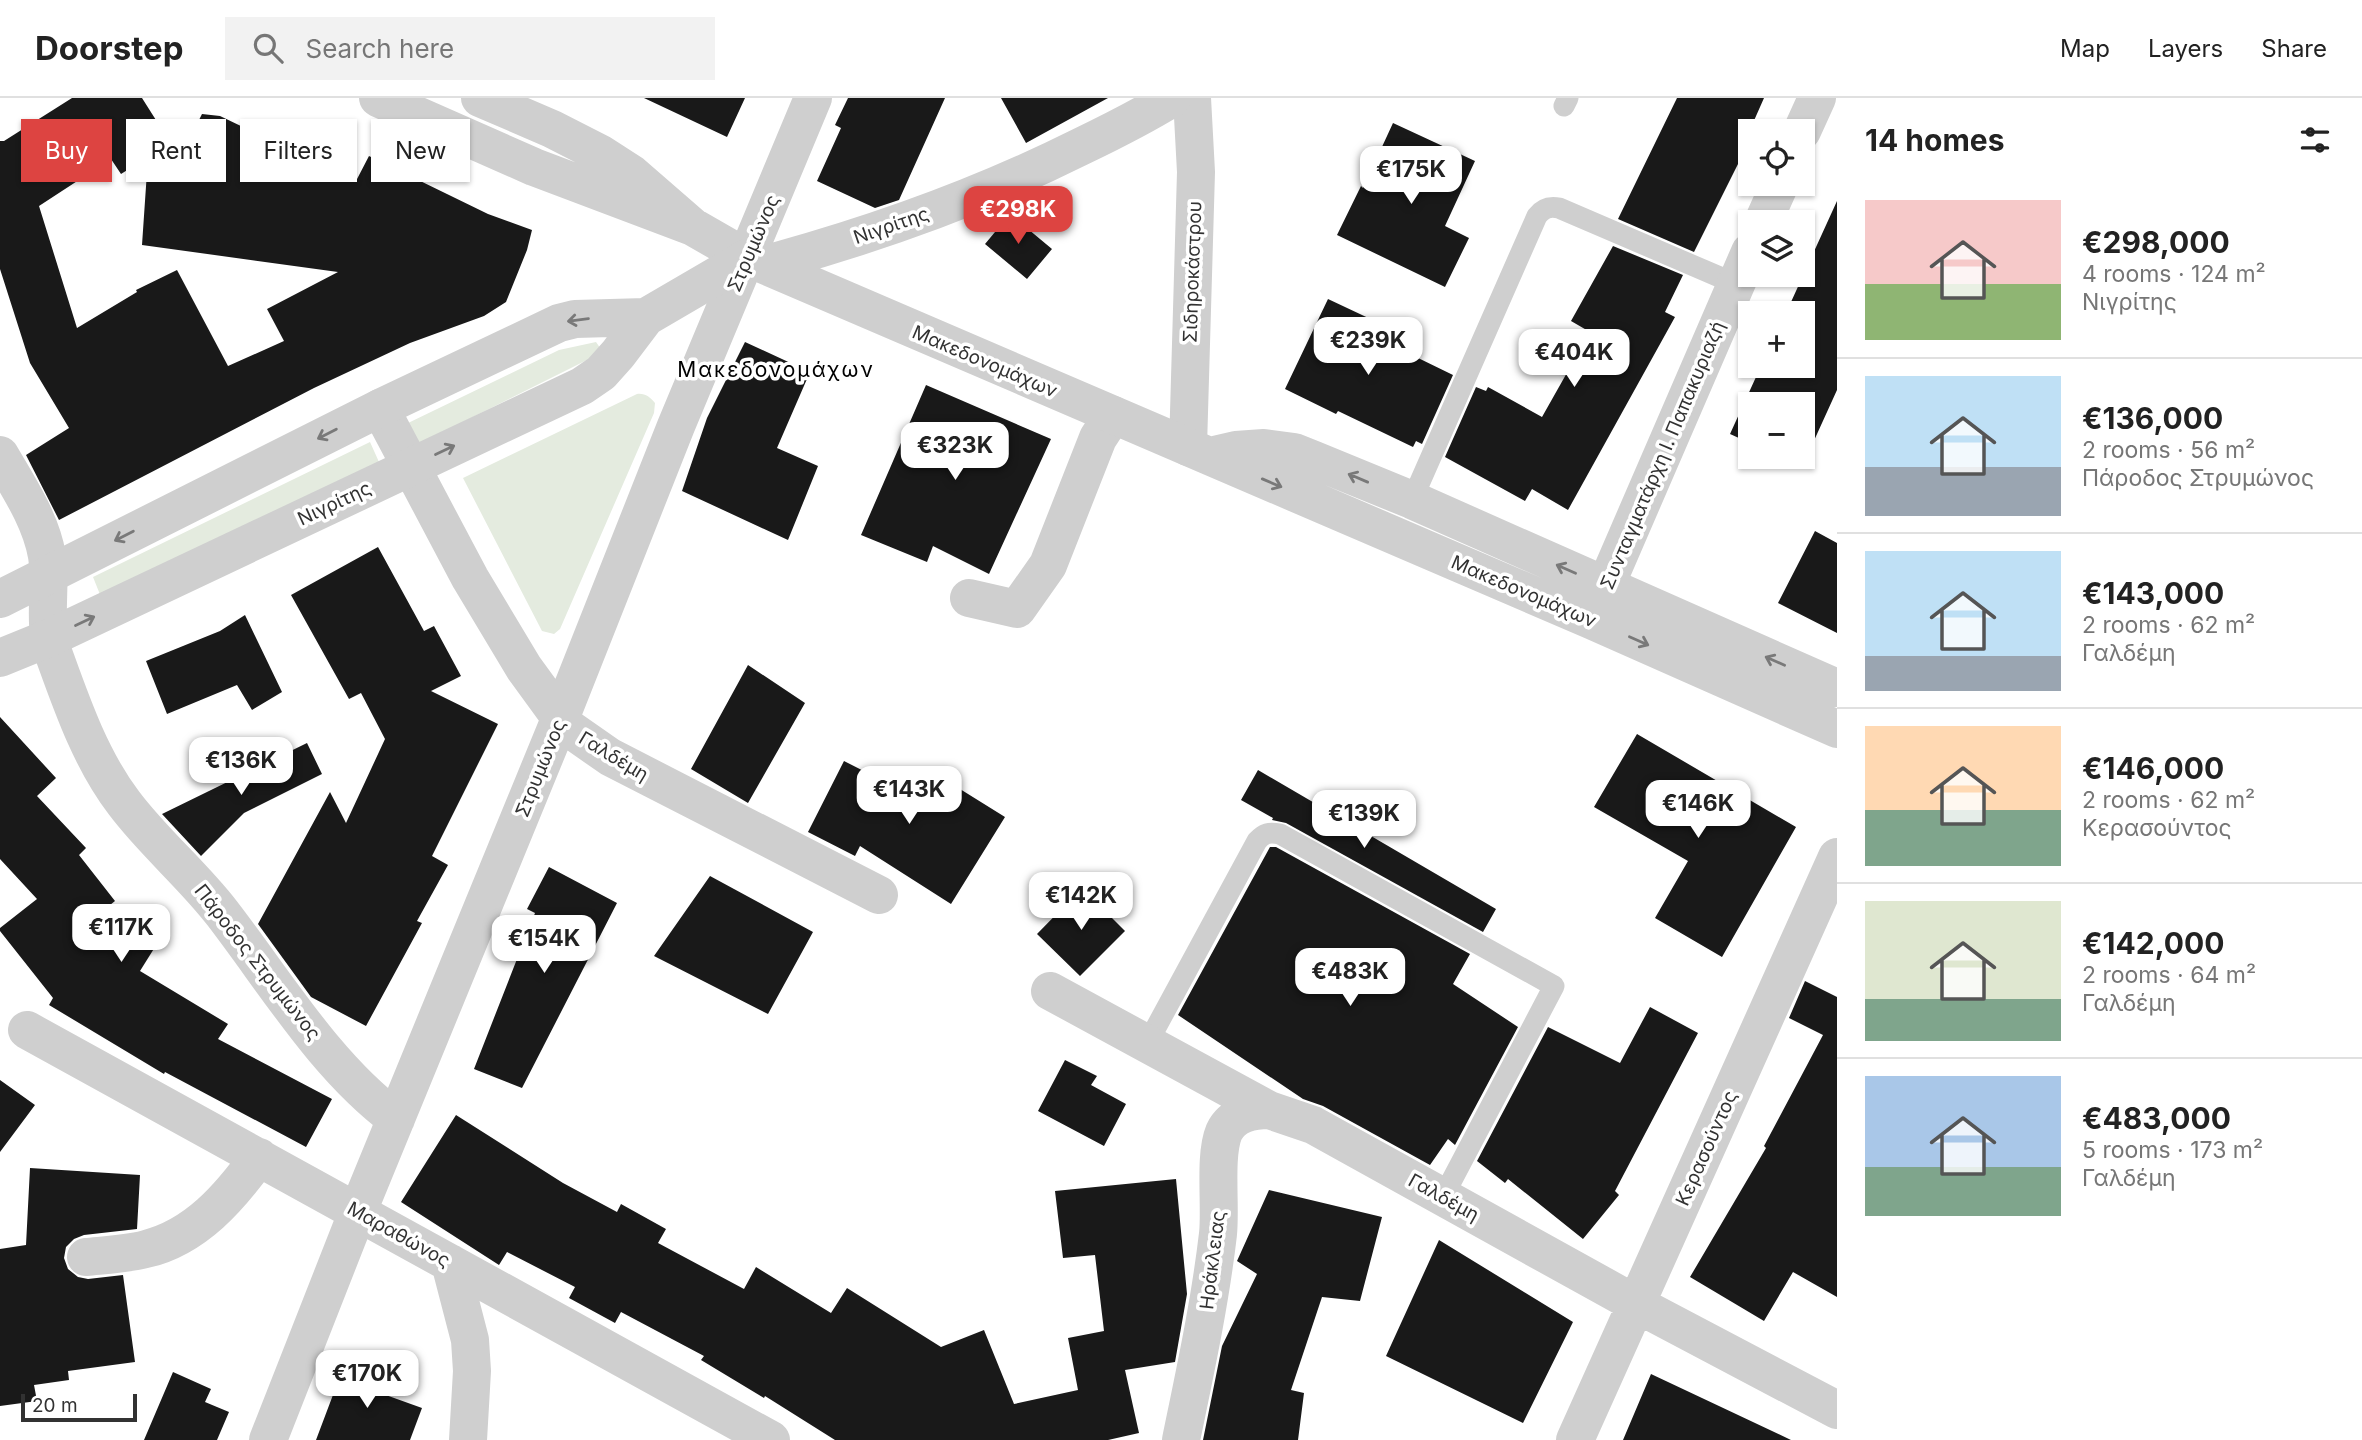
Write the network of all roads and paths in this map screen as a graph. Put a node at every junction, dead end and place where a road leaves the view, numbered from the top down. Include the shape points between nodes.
1 (378, 98) edge
2 (480, 98) edge
3 (813, 98) edge
4 (1172, 98) edge
5 (1192, 98) edge
6 (1817, 98) edge
7 (1807, 119) edge
8 (693, 227) junction
9 (754, 261) junction
10 (1738, 266) edge
11 (1738, 280) edge
12 (646, 317) junction
13 (380, 408) junction
14 (1113, 415) junction
15 (1199, 452) junction
16 (0, 455) edge
17 (410, 467) junction
18 (1412, 500) junction
19 (969, 598) dead end
20 (0, 599) edge
21 (1598, 603) junction
22 (48, 607) junction
23 (0, 658) edge
24 (1837, 688) edge
25 (560, 719) junction
26 (1837, 729) edge
27 (1837, 857) edge
28 (879, 895) dead end
29 (1050, 991) dead end
30 (27, 1030) dead end
31 (1147, 1044) junction
32 (1269, 1110) junction
33 (396, 1119) junction
34 (259, 1157) junction
35 (1443, 1196) junction
36 (358, 1211) junction
37 (86, 1257) dead end
38 (450, 1263) junction
39 (1636, 1304) junction
40 (1837, 1410) edge
41 (268, 1440) edge
42 (468, 1440) edge
43 (771, 1440) edge
44 (1181, 1440) edge
45 (1575, 1440) edge

1 - 8 street via 534,167
2 - 8 street, Μακεδονομάχων via 601,154 632,174
3 - 9 street, Στρυμώνος
4 - 9 street, Νιγρίτης via 984,191 886,229
5 - 15 street, Σιδηροκάστρου
6 - 7 street
8 - 9 street, Μακεδονομάχων
9 - 12 street, Νιγρίτης
9 - 14 street, Μακεδονομάχων
9 - 25 street, Στρυμώνος via 676,426
10 - 18 lane via 1559,208 1542,209
11 - 21 street, Συνταγματάρχη Ι. Παπακυριαζή
12 -> 13 street, Νιγρίτης via 559,323
17 -> 12 street, Νιγρίτης via 582,386 601,373
13 - 17 street, Γαλδέμη
13 -> 22 street, Νιγρίτης
14 - 15 street, Μακεδονομάχων
14 - 19 street via 1098,439 1048,565 1017,609
18 -> 15 street, Μακεδονομάχων via 1294,453 1251,448
15 -> 21 street, Μακεδονομάχων
16 - 22 street, Πάροδος Στρυμώνος via 39,531 47,557
22 -> 17 street, Νιγρίτης
17 - 25 street, Γαλδέμη via 488,609
21 -> 18 street, Μακεδονομάχων
20 - 22 street, Νιγρίτης
24 -> 21 street, Μακεδονομάχων
21 -> 26 street, Μακεδονομάχων
22 - 23 street, Νιγρίτης
22 - 33 street, Πάροδος Στρυμώνος via 53,653 85,733 123,802 206,893 358,1088
25 - 28 street, Γαλδέμη via 610,757
25 - 33 street, Στρυμώνος
27 - 39 street, Κερασούντος
29 - 31 street, Γαλδέμη
30 - 34 street, Μαραθώνος
31 - 32 street, Γαλδέμη
31 - 35 lane via 1257,841 1271,832 1280,834 1554,986
32 - 35 street, Γαλδέμη via 1313,1125
32 - 44 street, Ηράκλειας via 1240,1116 1228,1125 1222,1140 1215,1261
33 - 36 street, Στρυμώνος
34 - 36 street, Μαραθώνος
34 - 37 street via 222,1203 181,1236 146,1249
35 - 39 street, Γαλδέμη
36 - 38 street, Μαραθώνος
36 - 41 street, Στρυμώνος
38 - 42 street via 470,1340
38 - 43 street, Μαραθώνος
39 - 40 street, Γαλδέμη
39 - 45 street, Κερασούντος

